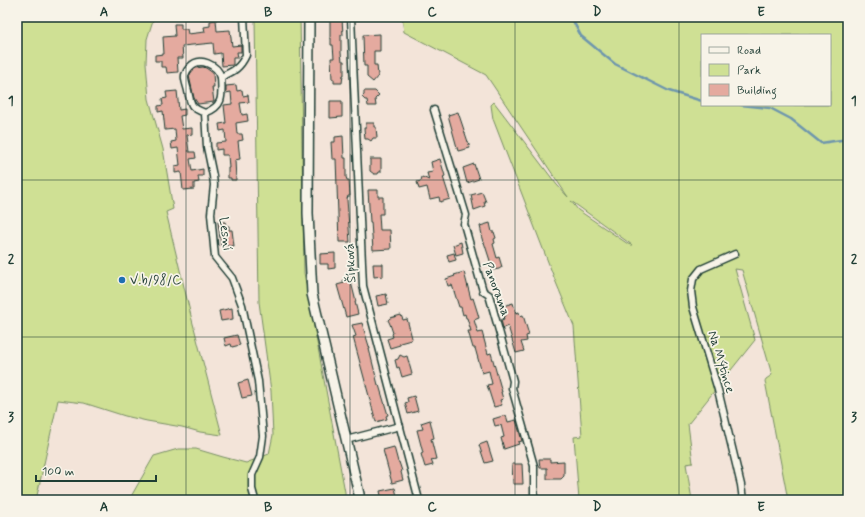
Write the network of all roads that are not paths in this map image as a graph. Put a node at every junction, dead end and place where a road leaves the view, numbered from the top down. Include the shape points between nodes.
1 (244, 17) edge
2 (309, 17) edge
3 (351, 17) edge
4 (221, 77) junction
5 (434, 110) dead end
6 (204, 113) junction
7 (735, 254) dead end
8 (400, 426) junction
9 (346, 440) junction
10 (255, 500) edge
11 (360, 500) edge
12 (419, 500) edge
13 (534, 500) edge
14 (742, 500) edge

1 - 4 street via 246,55 238,68
2 - 9 street via 308,213 312,294
3 - 8 street, Šípková via 363,286
4 - 6 street via 221,98 213,110
4 - 6 street via 216,68 202,62 195,63 185,75 192,107
5 - 13 street, Panorama via 466,215 464,224 483,291 489,295 513,381 512,388 534,466
6 - 10 street, Lesní via 214,185 211,214 215,257 232,278 242,305 258,381 263,436 260,457 252,475
7 - 14 street, Na Mýtince via 701,269 693,279 691,291 693,307 718,390 741,485
8 - 9 street
8 - 12 street, Šípková
9 - 11 street

